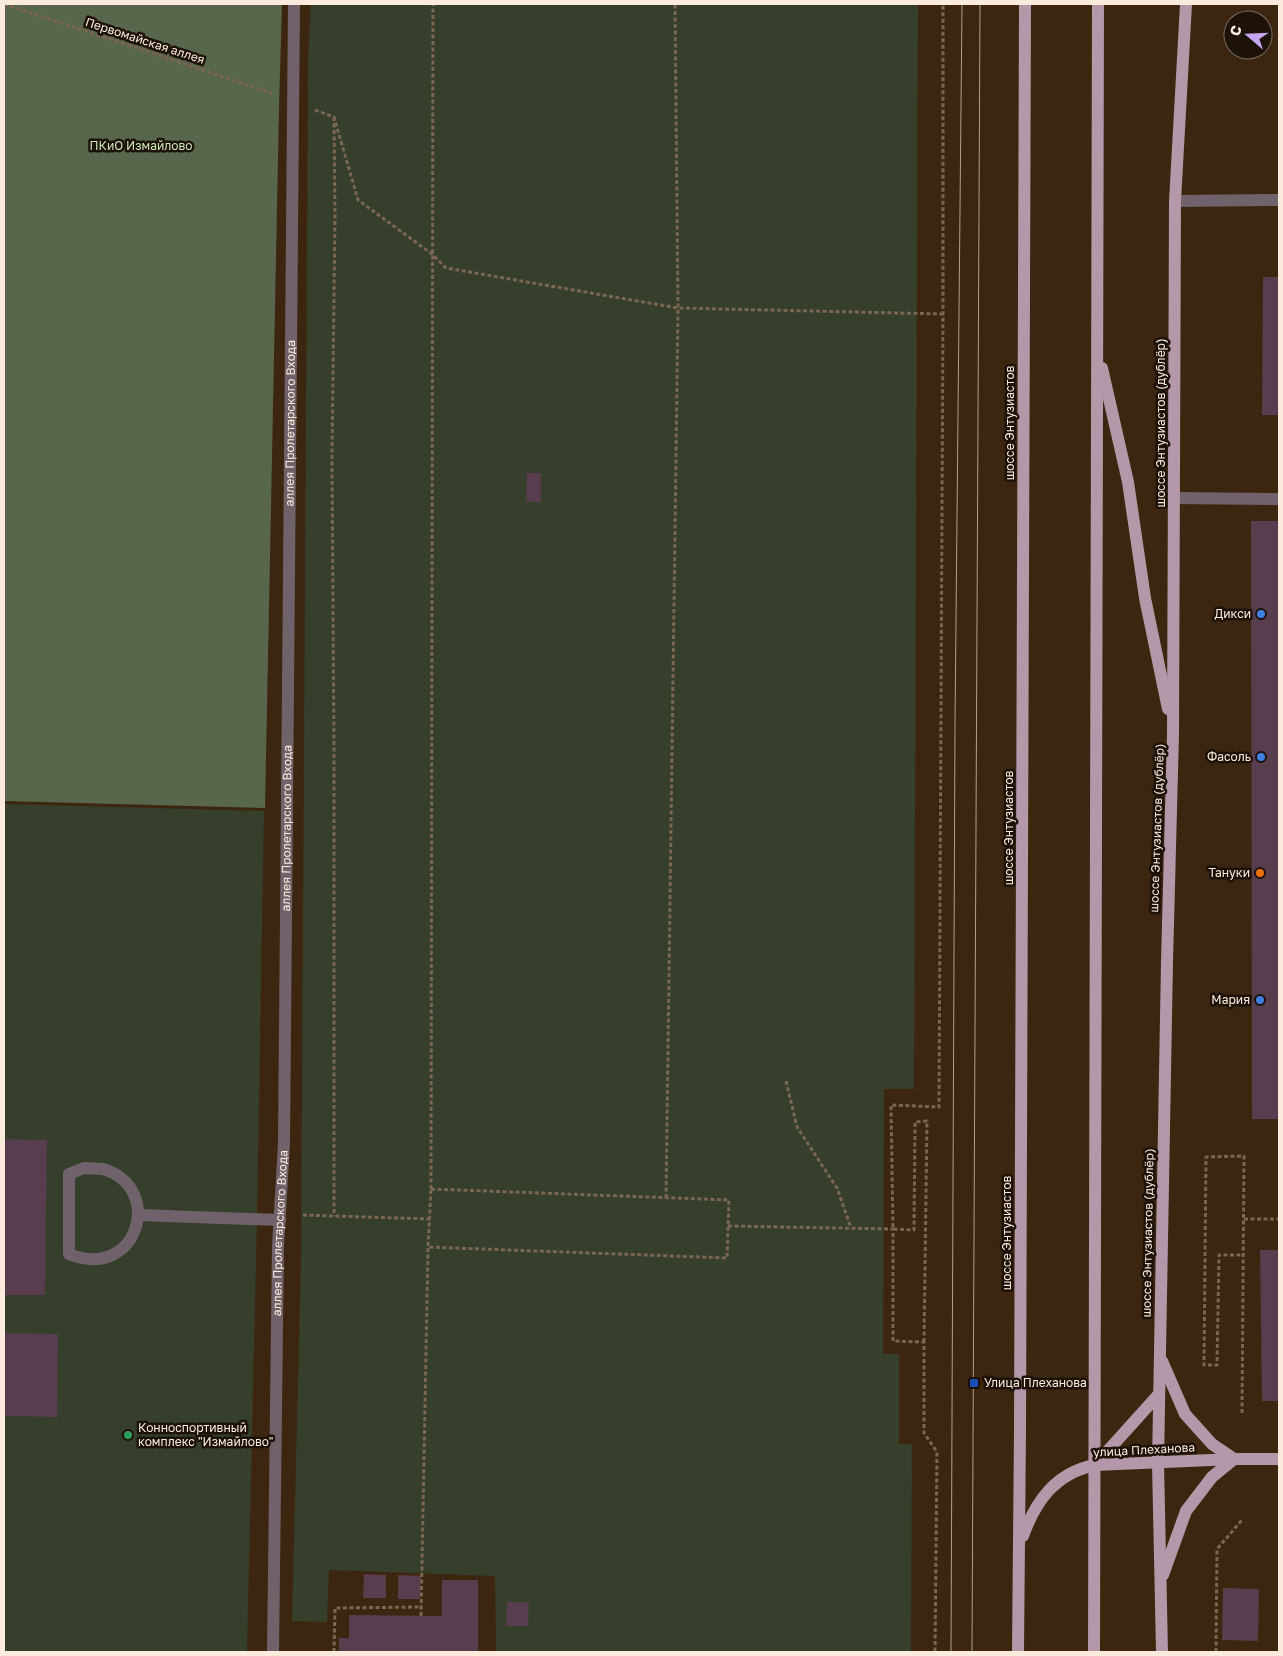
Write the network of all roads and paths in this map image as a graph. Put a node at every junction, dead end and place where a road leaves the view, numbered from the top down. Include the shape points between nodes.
1 (4, 4) edge
2 (294, 4) edge
3 (433, 4) edge
4 (674, 4) edge
5 (943, 4) edge
6 (1025, 4) edge
7 (1098, 4) edge
8 (1186, 4) edge
9 (280, 95) dead end
10 (311, 108) dead end
11 (334, 117) junction
12 (1279, 200) edge
13 (1175, 201) junction
14 (432, 254) junction
15 (678, 308) junction
16 (943, 314) junction
17 (1097, 344) junction
18 (1174, 498) junction
19 (1279, 499) edge
20 (1173, 734) junction
21 (786, 1081) dead end
22 (431, 1189) junction
23 (666, 1198) junction
24 (138, 1215) junction
25 (297, 1215) dead end
26 (334, 1216) junction
27 (1244, 1218) junction
28 (430, 1219) junction
29 (1279, 1219) edge
30 (280, 1220) junction
31 (728, 1226) junction
32 (851, 1228) junction
33 (893, 1230) junction
34 (428, 1247) junction
35 (1243, 1255) junction
36 (924, 1342) junction
37 (1160, 1356) junction
38 (1159, 1394) junction
39 (1242, 1413) dead end
40 (1234, 1459) junction
41 (1279, 1459) edge
42 (1158, 1463) junction
43 (1095, 1465) junction
44 (1242, 1520) dead end
45 (1020, 1543) junction
46 (1160, 1583) junction
47 (422, 1607) junction
48 (421, 1616) dead end
49 (273, 1652) edge
50 (334, 1652) edge
51 (935, 1652) edge
52 (1018, 1652) edge
53 (1094, 1652) edge
54 (1162, 1652) edge
55 (1216, 1652) edge

1 - 9 path, Первомайская аллея
2 - 30 street, аллея Пролетарского Входа via 284,1123
3 - 14 path
4 - 15 path
5 - 16 path
6 - 45 main road, шоссе Энтузиастов
7 - 17 main road
8 - 13 main road, шоссе Энтузиастов (дублёр)
10 - 11 path
11 - 14 path via 358,200
11 - 26 path
12 - 13 street
13 - 18 main road, шоссе Энтузиастов (дублёр)
14 - 15 path via 446,268
14 - 22 path
15 - 16 path
15 - 23 path
16 - 33 path via 939,1107 891,1105
17 - 20 main road via 1128,482 1145,598
17 - 43 main road
18 - 19 street
18 - 20 main road, шоссе Энтузиастов (дублёр)
20 - 37 main road, шоссе Энтузиастов (дублёр)
21 - 32 path via 797,1127 836,1188
22 - 23 path
22 - 28 path
23 - 31 path via 729,1200
24 - 24 street via 136,1200 128,1185 116,1175 102,1169 84,1168 69,1174 69,1254 96,1260 112,1256 128,1243 135,1231
24 - 30 street
25 - 26 path
26 - 28 path
27 - 29 path
27 - 35 path
27 - 35 path via 1244,1156 1206,1157 1204,1365 1217,1365 1219,1255
28 - 34 path
30 - 49 street, аллея Пролетарского Входа
31 - 32 path
31 - 34 path via 727,1258
32 - 33 path
33 - 36 path via 893,1341
33 - 36 path via 914,1230 915,1122 927,1121
34 - 47 path
35 - 39 path
36 - 51 path via 924,1433 937,1452
37 - 38 main road, шоссе Энтузиастов (дублёр)
37 - 40 main road via 1185,1414 1212,1444
38 - 42 main road, шоссе Энтузиастов (дублёр)
38 - 43 main road
40 - 41 main road, улица Плеханова
40 - 42 main road, улица Плеханова
40 - 46 main road via 1212,1477 1186,1511
42 - 43 main road, улица Плеханова
42 - 46 main road, шоссе Энтузиастов (дублёр)
43 - 45 main road, улица Плеханова via 1064,1476 1047,1491 1026,1526
43 - 53 main road
44 - 55 path via 1217,1549
45 - 52 main road, шоссе Энтузиастов
46 - 54 main road, шоссе Энтузиастов (дублёр)
47 - 48 path
47 - 50 path via 336,1608

